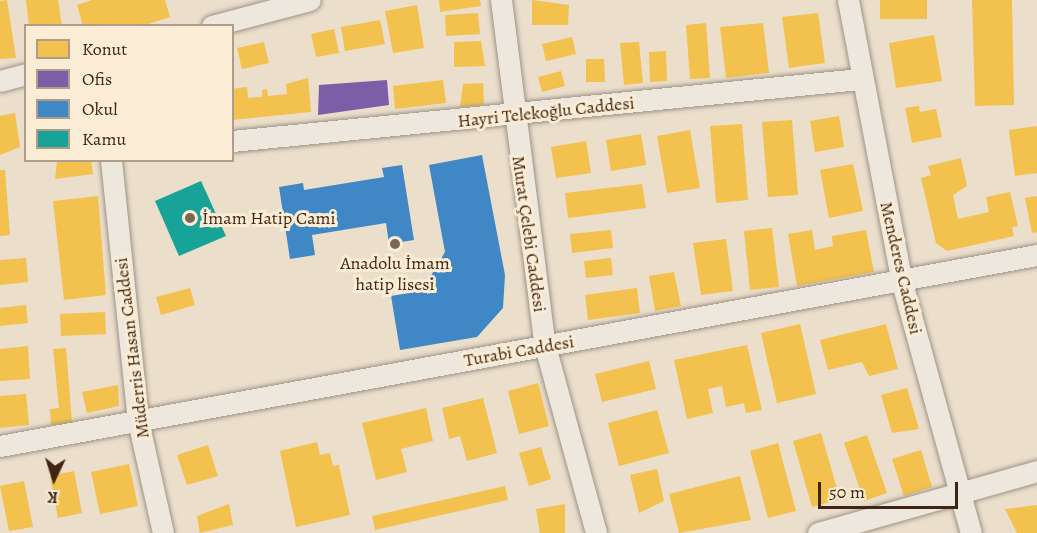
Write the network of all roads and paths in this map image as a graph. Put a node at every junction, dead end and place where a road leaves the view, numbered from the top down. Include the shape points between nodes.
1 (310, 0) edge
2 (501, 0) edge
3 (848, 0) edge
4 (220, 24) edge
5 (24, 75) edge
6 (860, 79) junction
7 (0, 81) edge
8 (513, 116) junction
9 (234, 141) edge
10 (111, 162) edge
11 (1037, 255) edge
12 (901, 279) junction
13 (545, 346) junction
14 (138, 421) junction
15 (0, 446) edge
16 (1037, 471) edge
17 (960, 494) junction
18 (164, 533) edge
19 (596, 533) edge
20 (818, 533) edge
21 (971, 533) edge

1 - 4 street
2 - 8 street, Murat Çelebi Caddesi
3 - 6 street, Menderes Caddesi
5 - 7 street
6 - 8 street, Hayri Telekoğlu Caddesi
6 - 12 street, Menderes Caddesi
8 - 9 street, Hayri Telekoğlu Caddesi
8 - 13 street, Murat Çelebi Caddesi
10 - 14 street, Müderris Hasan Caddesi
11 - 12 street, Turabi Caddesi
12 - 13 street, Turabi Caddesi
12 - 17 street, Menderes Caddesi
13 - 14 street, Turabi Caddesi
13 - 19 street, Murat Çelebi Caddesi
14 - 15 street, Turabi Caddesi
14 - 18 street, Müderris Hasan Caddesi
16 - 17 street
17 - 20 street
17 - 21 street, Menderes Caddesi

